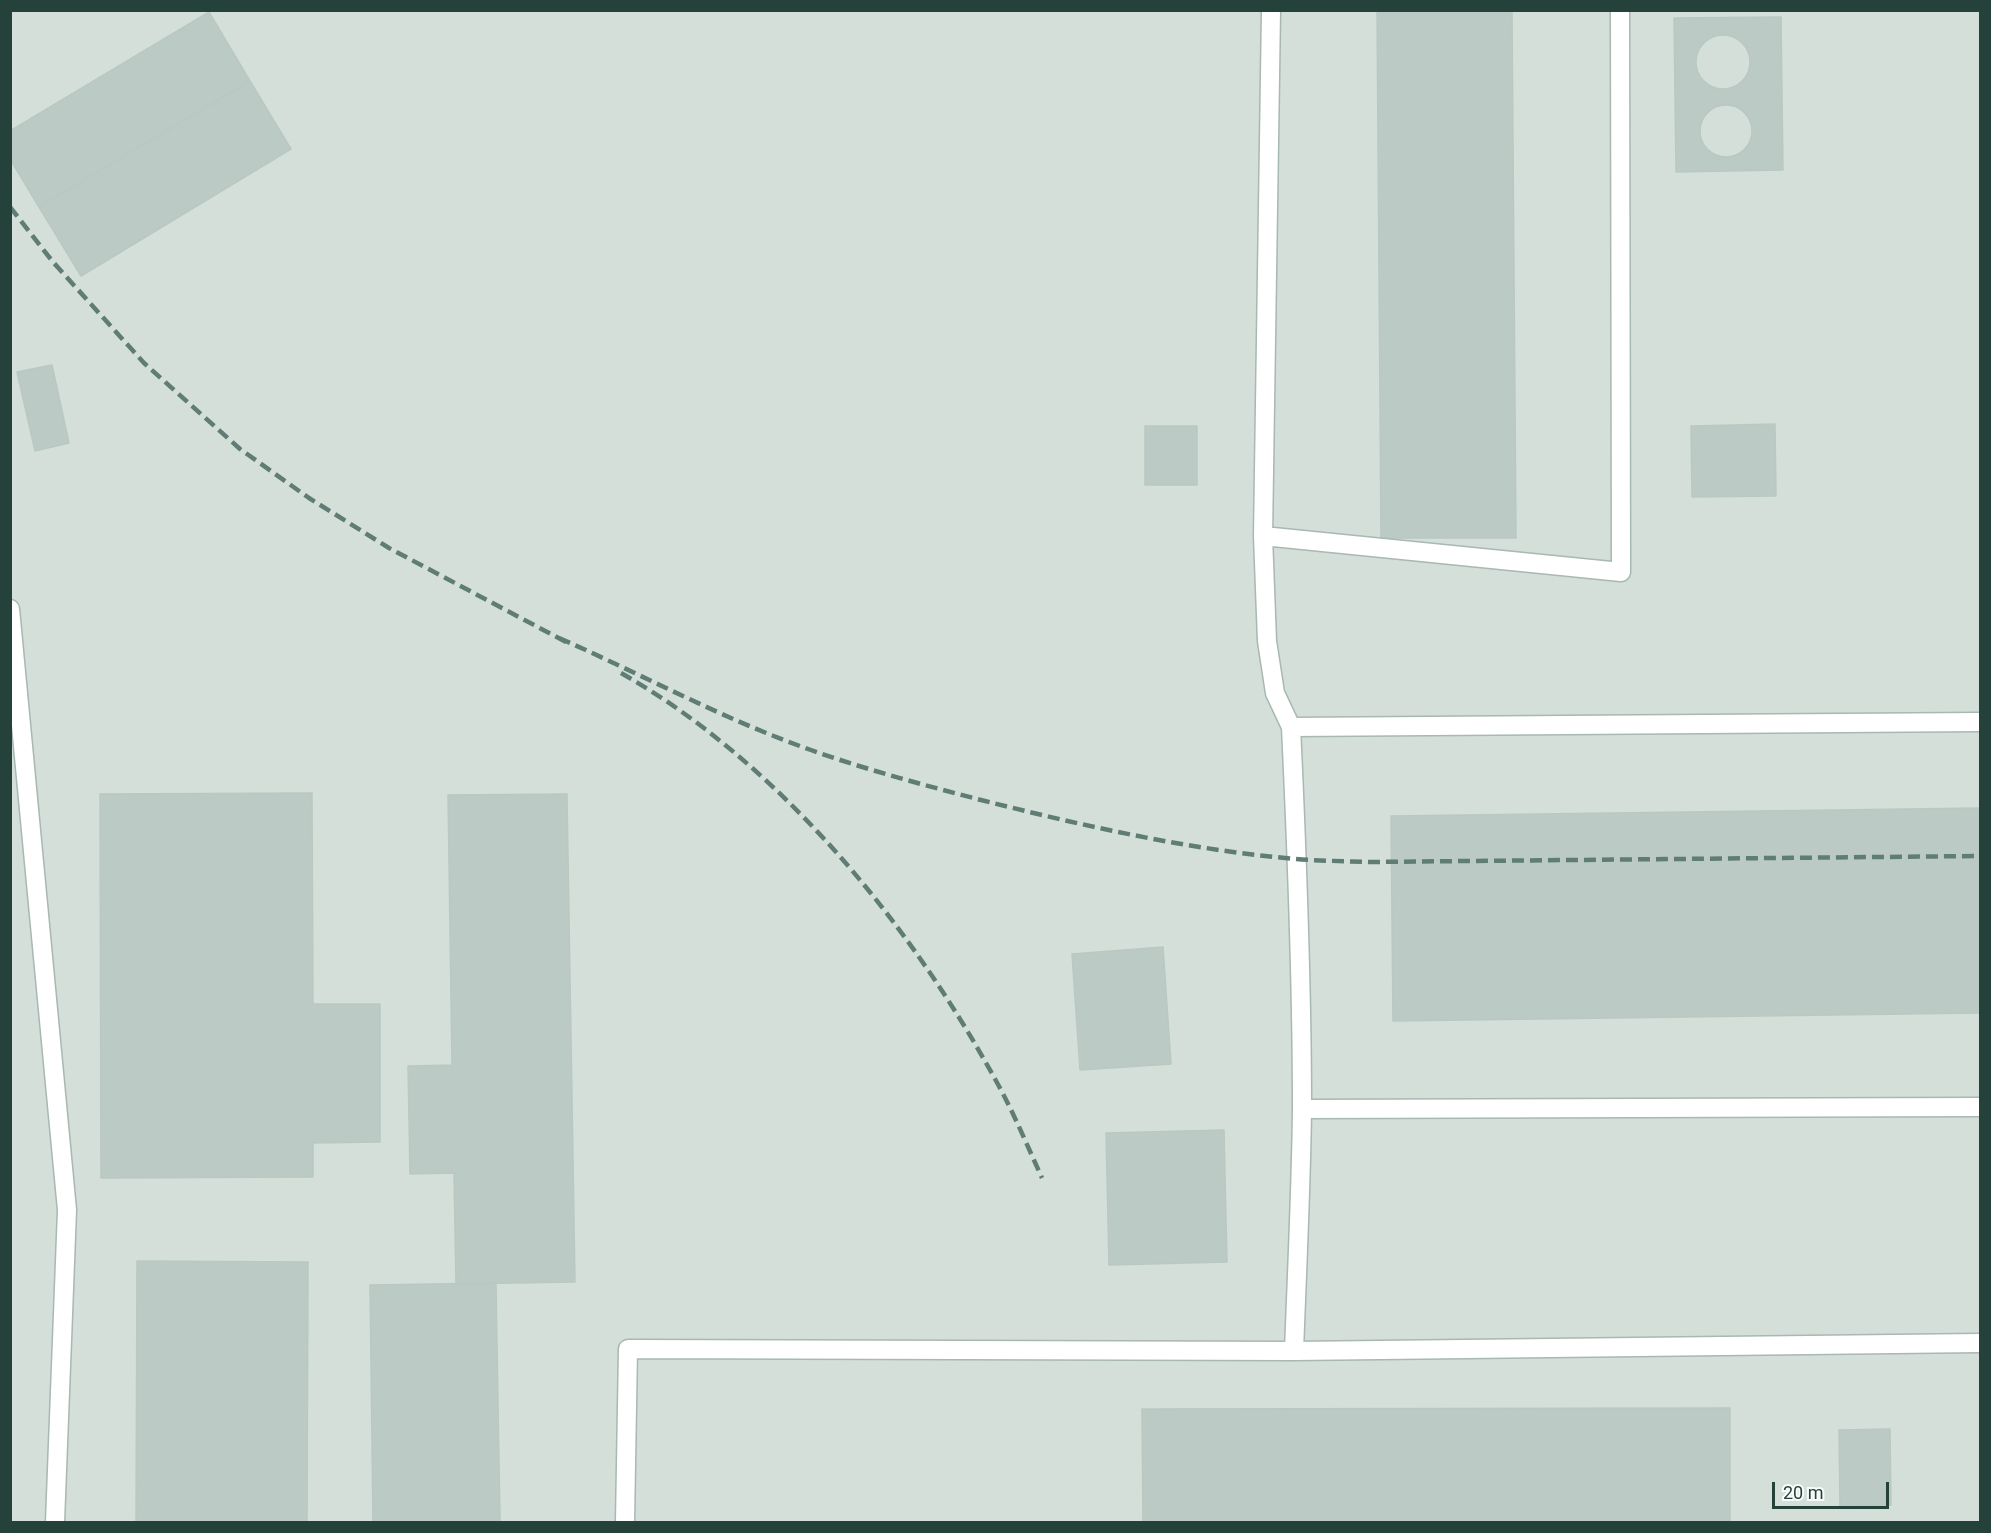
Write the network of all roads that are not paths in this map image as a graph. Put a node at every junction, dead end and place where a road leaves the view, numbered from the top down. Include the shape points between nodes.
1 (1271, 10) edge
2 (1620, 10) edge
3 (1263, 536) junction
4 (10, 609) edge
5 (1980, 722) edge
6 (1291, 727) junction
7 (1980, 1107) edge
8 (1302, 1109) junction
9 (1980, 1343) edge
10 (1294, 1351) junction
11 (55, 1522) edge
12 (625, 1522) edge

1 - 3 lane
2 - 3 lane via 1622,572
3 - 6 lane via 1271,672 1275,693
4 - 11 lane via 67,1210
5 - 6 lane
6 - 8 lane
7 - 8 lane
8 - 10 lane
9 - 10 lane
10 - 12 lane via 628,1349

